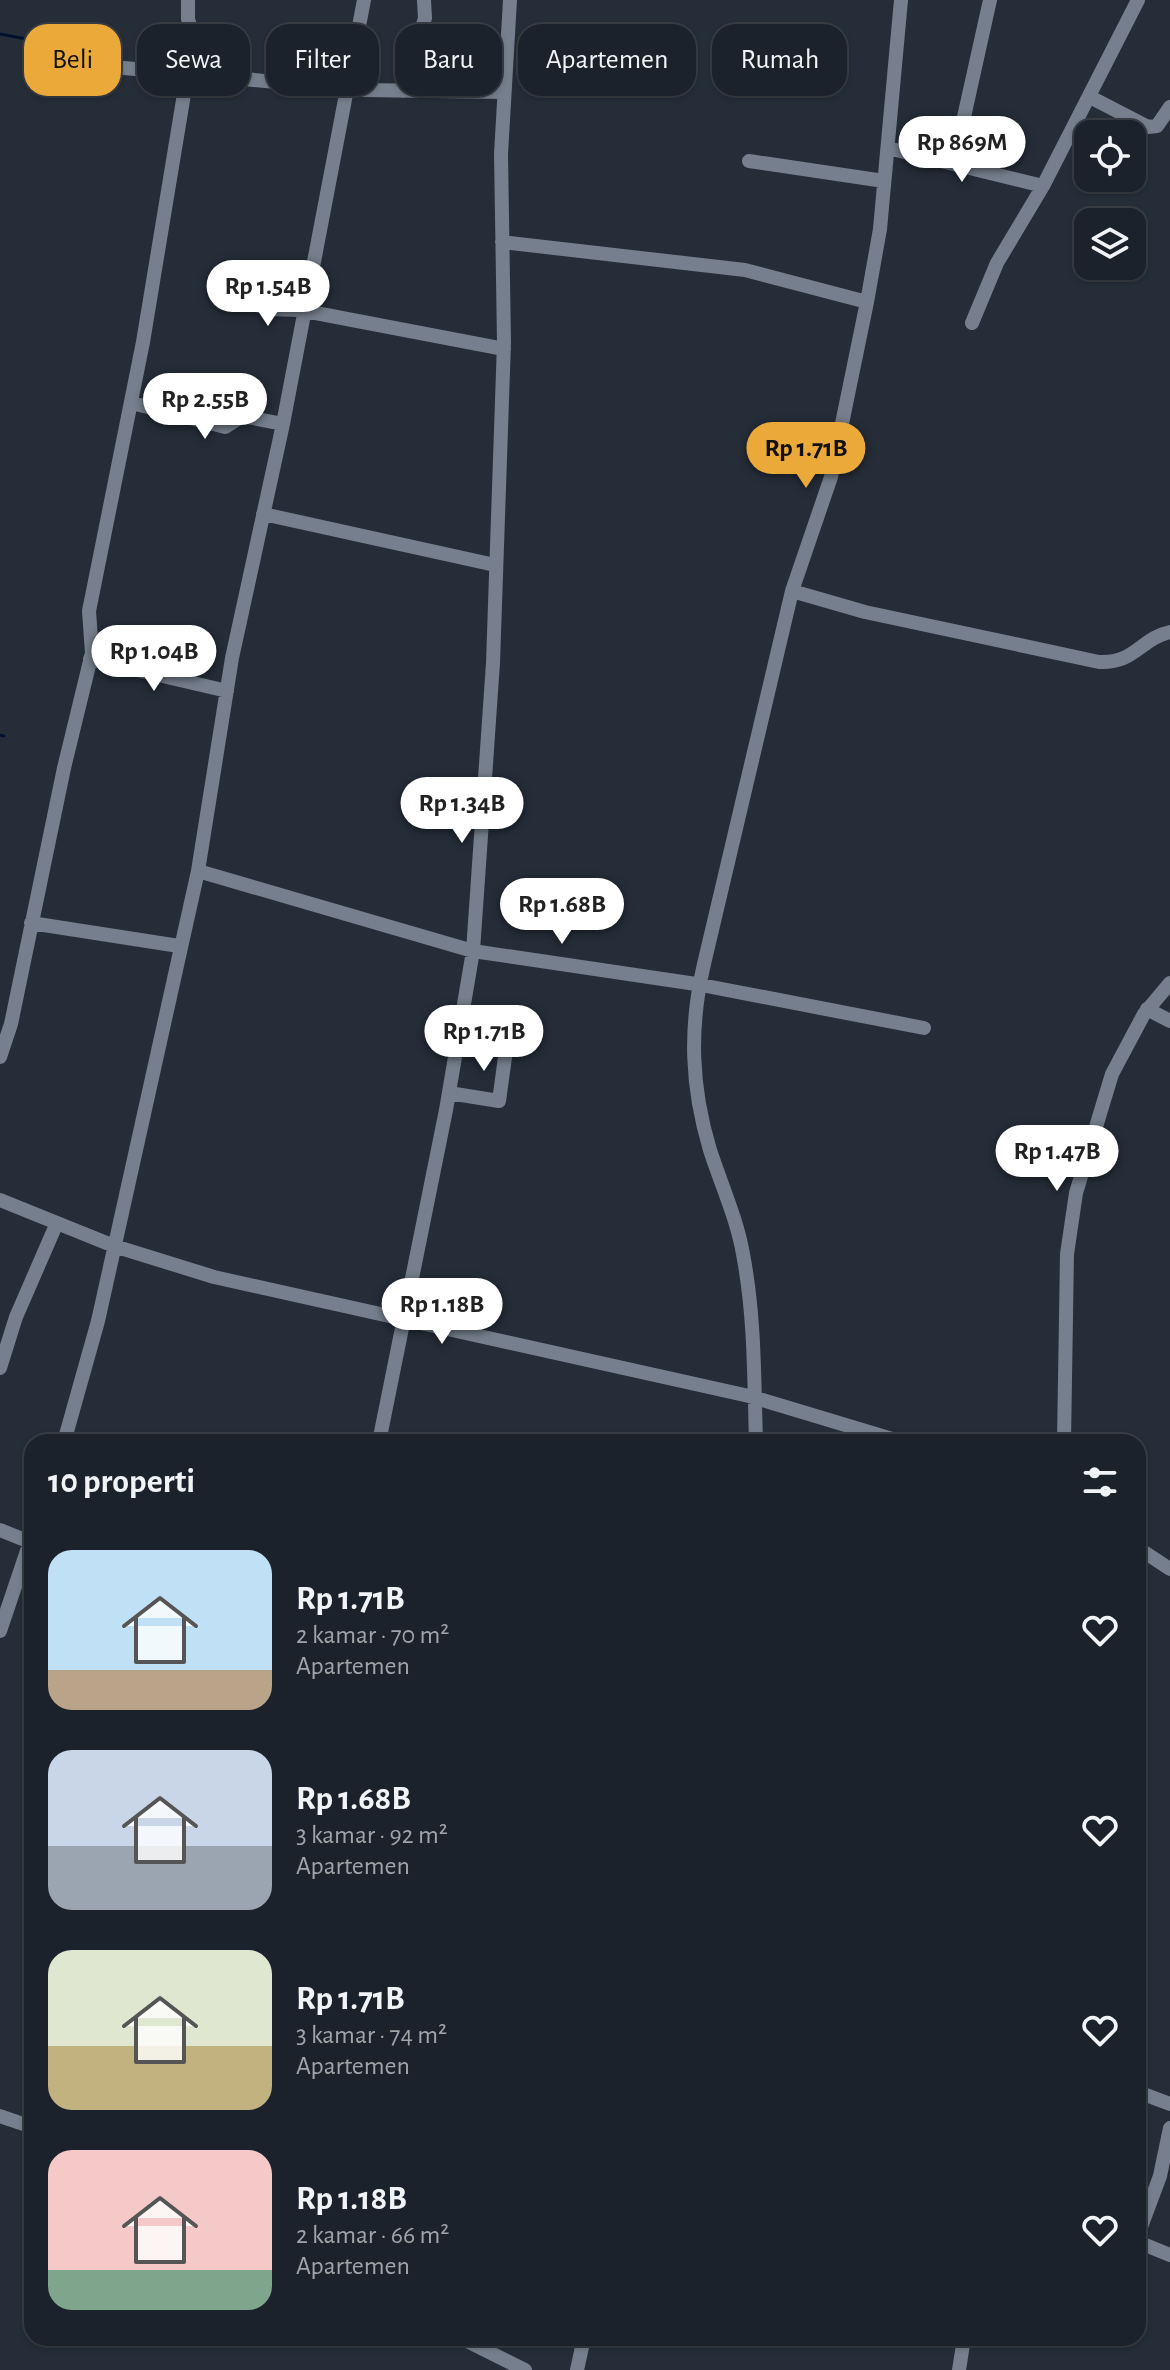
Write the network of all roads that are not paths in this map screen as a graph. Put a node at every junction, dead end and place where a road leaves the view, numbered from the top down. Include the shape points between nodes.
1 (188, 0) edge
2 (364, 0) edge
3 (424, 0) edge
4 (510, 0) edge
5 (901, 0) edge
6 (990, 0) edge
7 (1138, 0) edge
8 (190, 24) edge
9 (360, 24) edge
10 (423, 24) edge
11 (502, 57) edge
12 (506, 57) junction
13 (124, 68) dead end
14 (137, 70) edge
15 (504, 92) joint
16 (188, 96) edge
17 (347, 96) edge
18 (1090, 97) junction
19 (1170, 107) edge
20 (888, 148) junction
21 (749, 161) dead end
22 (954, 162) junction
23 (884, 181) junction
24 (1043, 186) junction
25 (502, 242) junction
26 (244, 301) dead end
27 (867, 302) junction
28 (303, 310) junction
29 (972, 323) dead end
30 (504, 349) junction
31 (132, 403) junction
32 (283, 424) junction
33 (263, 514) junction
34 (495, 565) junction
35 (792, 591) junction
36 (1170, 632) edge
37 (90, 659) junction
38 (227, 691) junction
39 (198, 871) junction
40 (31, 923) junction
41 (179, 946) junction
42 (473, 951) junction
43 (1170, 983) edge
44 (699, 985) junction
45 (1147, 1009) junction
46 (1170, 1021) edge
47 (924, 1028) dead end
48 (459, 1041) junction
49 (0, 1057) edge
50 (449, 1093) junction
51 (0, 1200) edge
52 (56, 1225) junction
53 (114, 1246) junction
54 (405, 1318) junction
55 (0, 1368) edge
56 (755, 1398) junction
57 (66, 1434) edge
58 (381, 1434) edge
59 (756, 1434) edge
60 (875, 1434) edge
61 (1064, 1434) edge
62 (0, 1530) edge
63 (24, 1537) edge
64 (1146, 1553) edge
65 (24, 1560) edge
66 (1170, 1569) edge
67 (0, 1631) edge
68 (1146, 2095) edge
69 (1170, 2104) edge
70 (0, 2116) edge
71 (24, 2124) edge
72 (1170, 2128) edge
73 (1146, 2214) edge
74 (1146, 2245) edge
75 (1170, 2255) edge
76 (477, 2346) edge
77 (582, 2346) edge
78 (963, 2346) edge
79 (525, 2370) edge
80 (577, 2370) edge
81 (959, 2370) edge

1 - 8 street
2 - 9 street
3 - 10 street
4 - 12 street
5 - 20 street
6 - 22 street
7 - 18 street
11 - 12 street
12 - 15 street
13 - 14 street
15 - 25 street
16 - 31 street
17 - 28 street
18 - 19 street via 1148,127 1157,126
18 - 24 street
20 - 22 street
20 - 23 street
21 - 23 street
22 - 24 street
23 - 27 street
24 - 29 street via 997,263
25 - 27 street via 745,270
25 - 30 street
26 - 28 street via 269,309
27 - 35 street via 831,477
28 - 30 street
28 - 32 street
30 - 34 street
31 - 32 street via 225,427 242,416
31 - 37 street via 89,611
32 - 33 street
33 - 34 street
33 - 38 street
34 - 42 street
35 - 36 street via 865,612 1099,662 1122,661
35 - 44 street
37 - 38 street
37 - 40 street
38 - 39 street
39 - 41 street
39 - 42 street
40 - 41 street
40 - 49 street
41 - 53 street
42 - 44 street
42 - 48 street
43 - 45 street
44 - 47 street
44 - 56 street via 695,1089 744,1254
45 - 46 street
45 - 61 street via 1112,1074 1076,1193 1067,1254
48 - 50 street
48 - 50 street via 506,1050 499,1100
50 - 54 street
51 - 52 street
52 - 53 street
52 - 55 street
53 - 54 street via 214,1277
53 - 57 street
54 - 56 street
54 - 58 street
56 - 59 street
56 - 60 street
62 - 63 street
64 - 66 street
65 - 67 street
68 - 69 street
70 - 71 street
72 - 73 street
74 - 75 street
76 - 79 street
77 - 80 street
78 - 81 street

